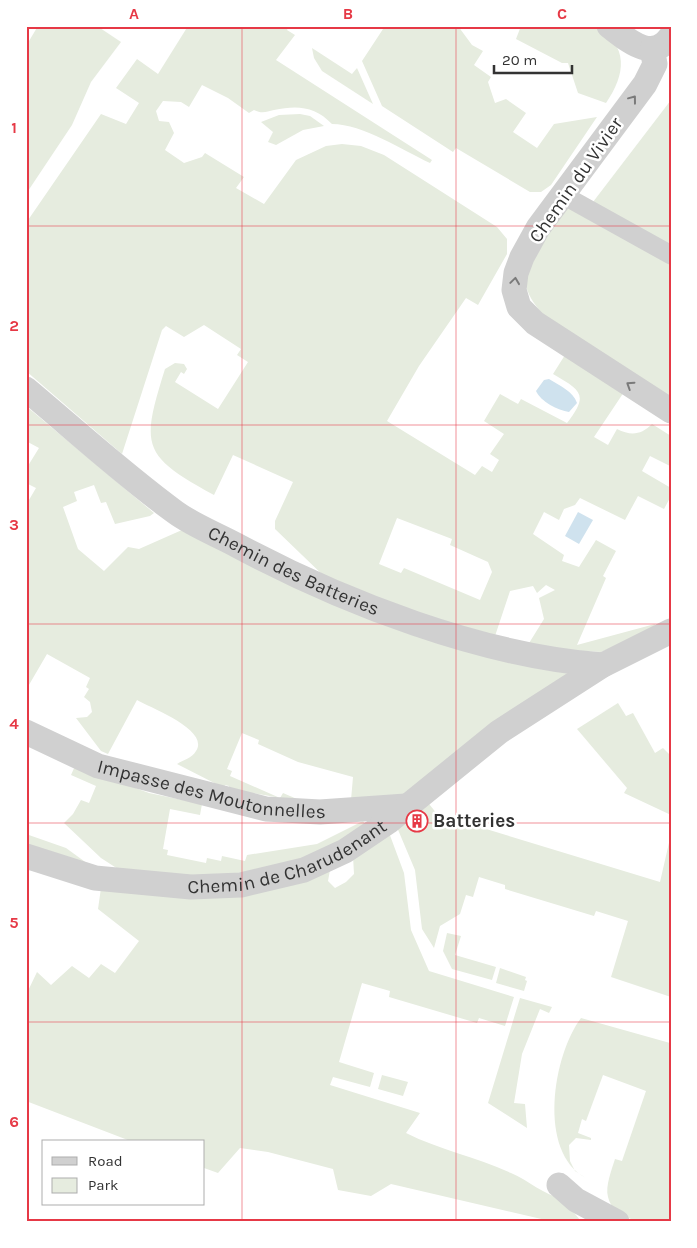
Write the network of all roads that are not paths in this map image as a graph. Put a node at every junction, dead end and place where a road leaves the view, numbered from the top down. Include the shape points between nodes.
1 (609, 26) edge
2 (661, 42) edge
3 (563, 195) junction
4 (671, 255) edge
5 (26, 389) edge
6 (671, 411) edge
7 (671, 631) edge
8 (603, 665) junction
9 (26, 732) edge
10 (406, 806) junction
11 (26, 856) edge
12 (559, 1185) dead end
13 (617, 1222) edge

1 - 2 street via 636,45
3 -> 2 street, Chemin du Vivier via 645,84
3 - 4 street
6 -> 3 street, Chemin du Vivier via 535,323 519,307 514,290 519,265 538,228
5 - 8 street, Chemin des Batteries via 176,513 296,575 399,617 460,637 567,662
7 - 8 street, Chemin de Charudenant
8 - 10 street, Chemin de Charudenant via 499,732
9 - 10 street, Impasse des Moutonnelles via 98,766 266,809 320,812
10 - 11 street, Chemin de Charudenant via 345,851 304,870 241,885 191,888 118,882
12 - 13 street via 576,1200

